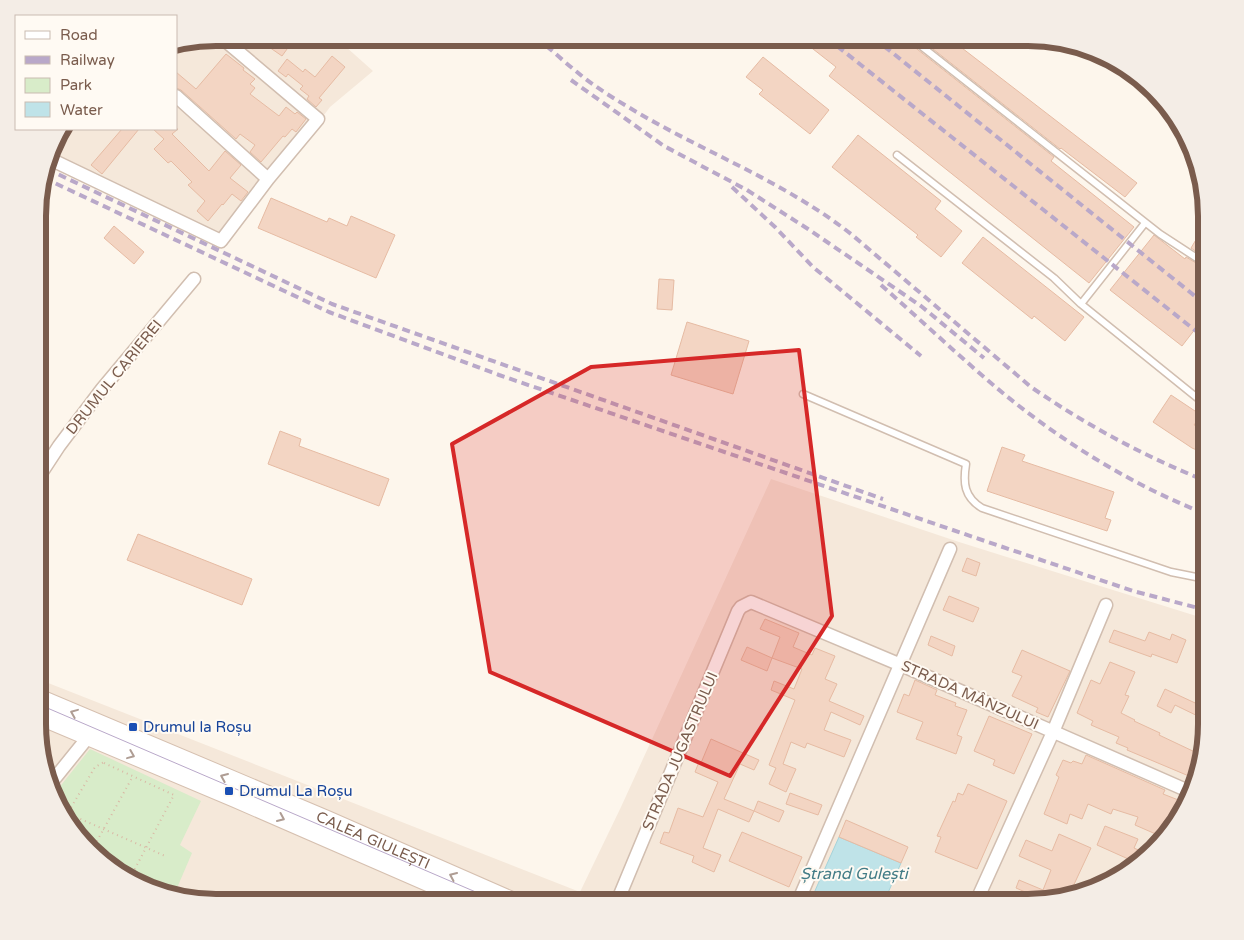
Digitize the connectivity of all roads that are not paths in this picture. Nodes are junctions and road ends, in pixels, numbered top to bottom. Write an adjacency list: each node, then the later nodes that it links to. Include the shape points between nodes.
1 (231, 46): 6 (street, via 318,120)
2 (922, 47): 7 (lane)
3 (178, 98): 6 (street)
4 (897, 155): 10 (lane, via 1054,278)
5 (55, 161): 6 (street, via 221,241)
6 (268, 179)
7 (1145, 223): 8 (lane); 10 (lane)
8 (1198, 259)
9 (194, 279): 13 (street, DRUMUL CARIEREI, via 102,389)
10 (1081, 304): 12 (lane)
11 (803, 394): 15 (lane, via 966,464 966,493 982,508 1164,570)
12 (1198, 398)
13 (46, 464)
14 (950, 549): 18 (street)
15 (1197, 577)
16 (746, 603): 18 (street, STRADA MÂNZULUI, via 757,604); 27 (street, STRADA JUGASTRULUI, via 738,611)
17 (1106, 605): 22 (street)
18 (900, 665): 22 (street, STRADA MÂNZULUI); 28 (street)
19 (47, 703): 21 (main road, CALEA GIULEȘTI, one-way to 19)
20 (47, 717): 21 (main road, CALEA GIULEȘTI)
21 (94, 730): 23 (street); 25 (main road, CALEA GIULEȘTI, one-way to 25, via 235,798); 26 (main road, CALEA GIULEȘTI, one-way to 21)
22 (1053, 732): 24 (street, STRADA MÂNZULUI); 29 (street)
23 (55, 778)
24 (1185, 789)
25 (454, 893)
26 (493, 893)
27 (621, 894)
28 (802, 894)
29 (980, 894)

